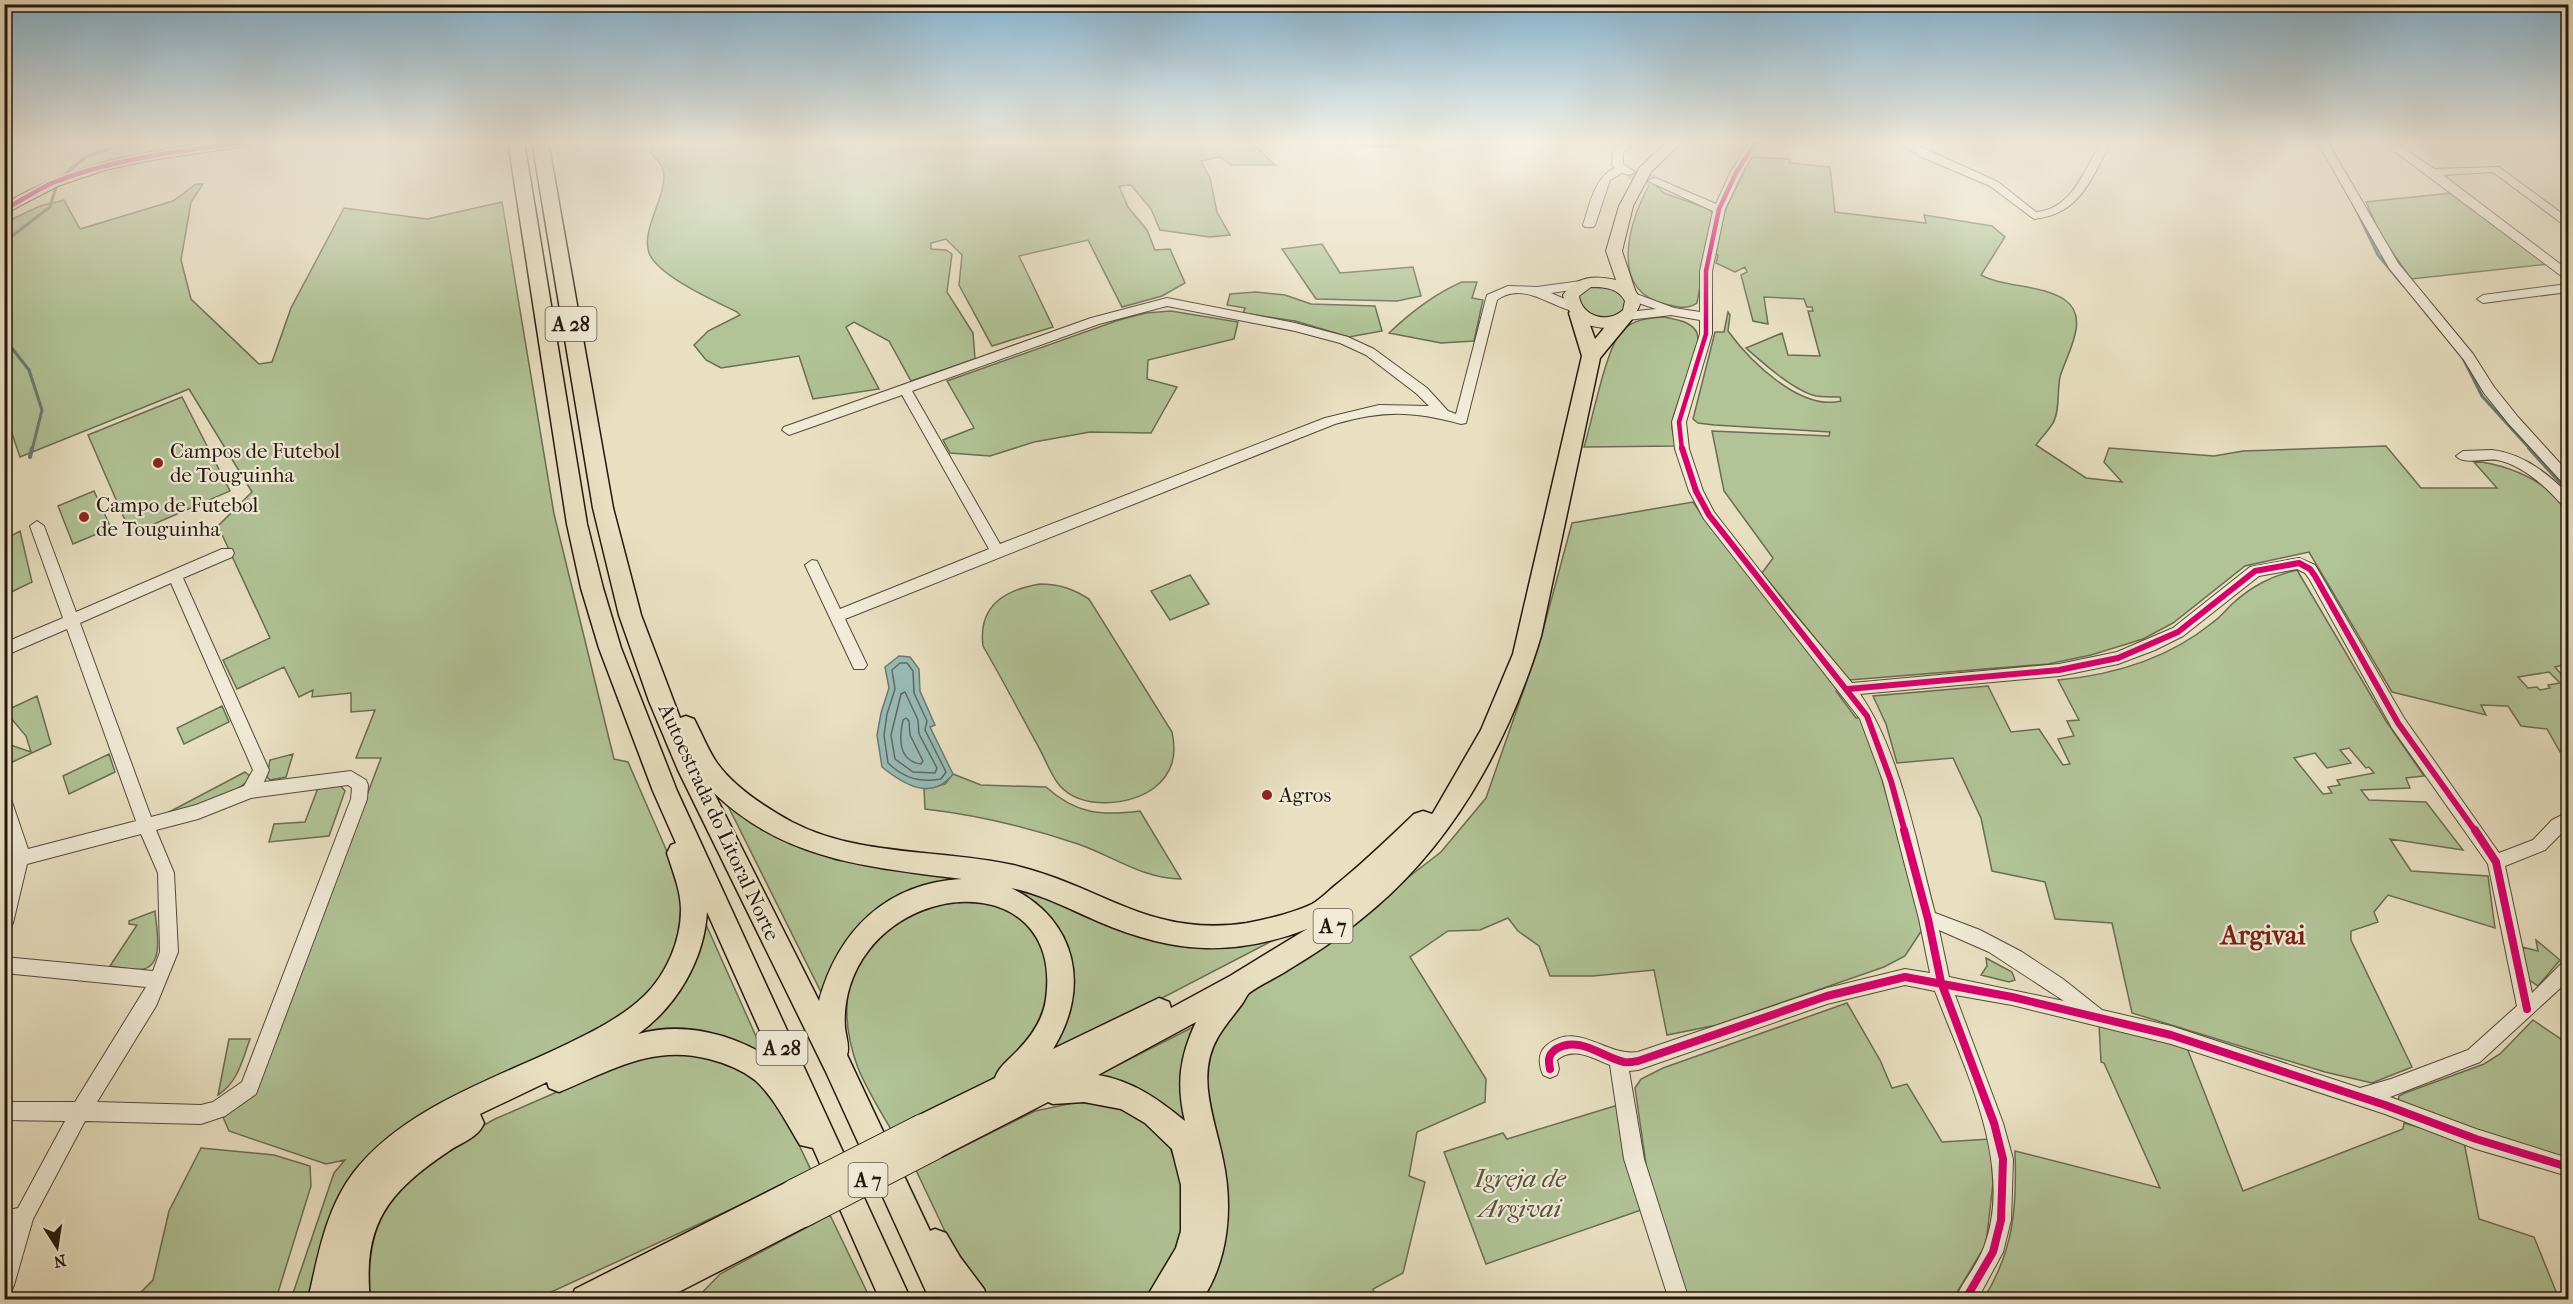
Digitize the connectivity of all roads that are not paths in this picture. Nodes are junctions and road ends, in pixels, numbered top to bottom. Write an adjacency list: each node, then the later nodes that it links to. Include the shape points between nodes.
1 (19, 202): 14 (main road)
2 (526, 202): 47 (highway, Autoestrada do Litoral Norte / A 28, via 565,451 592,588 610,648)
3 (550, 202): 45 (highway, Autoestrada do Litoral Norte / A 28, via 603,508 630,615)
4 (1597, 202): 16 (street)
5 (1628, 202): 17 (main road)
6 (1704, 202): 13 (street)
7 (1722, 202): 13 (street)
8 (2016, 202): 9 (street, via 2034,216 2042,217)
9 (2072, 202)
10 (2357, 202): 33 (street, via 2393,265 2469,357 2513,420)
11 (2471, 202): 18 (street)
12 (2539, 202): 15 (street)
13 (1719, 208): 27 (street, via 1707,272)
14 (4, 210)
15 (2568, 223)
16 (1589, 225)
17 (1614, 251): 19 (main road); 22 (main road)
18 (2568, 275)
19 (1585, 284): 21 (street); 22 (main road, via 1608,282); 24 (main road, via 1571,295)
20 (2568, 288): 23 (street)
21 (1535, 291): 24 (street); 30 (street, via 1512,288 1491,298 1461,420)
22 (1629, 293): 25 (street); 26 (main road, via 1633,308)
23 (2483, 299)
24 (1575, 310): 26 (main road, via 1595,320 1612,322); 28 (highway)
25 (1672, 311): 26 (street); 27 (street)
26 (1626, 317): 28 (highway)
27 (1706, 317): 44 (street, via 1706,334 1679,422 1682,449 1696,491 1709,515)
28 (1591, 356): 46 (highway, via 1527,647 1507,703)
29 (905, 389): 30 (street, via 1095,321 1167,302 1344,340 1379,359 1422,391); 31 (street); 36 (street)
30 (1442, 412): 36 (street, via 1383,407 1362,410)
31 (789, 429)
32 (2463, 456): 34 (street, via 2500,456 2514,461 2554,486)
33 (2568, 480)
34 (2568, 501)
35 (37, 526): 41 (street)
36 (997, 551): 40 (street)
37 (227, 553): 39 (street)
38 (813, 565): 40 (street)
39 (175, 576): 41 (street); 48 (street, via 261,770)
40 (837, 616): 43 (street)
41 (72, 620): 42 (street); 51 (street)
42 (4, 650)
43 (859, 665)
44 (1848, 689): 53 (street, via 2059,670 2118,658 2178,632 2255,571 2299,563 2315,576 2398,723); 55 (street, via 1867,716 1891,781)
45 (661, 701): 54 (highway, via 673,702 710,772 742,802 767,821 834,850 1038,883 1122,920 1192,938 1253,934); 65 (highway, Autoestrada do Litoral Norte / A 28, via 690,770)
46 (1473, 767): 54 (highway, A 7, via 1413,833); 59 (highway, A 7, via 1442,819 1385,882 1315,939)
47 (665, 790): 75 (highway, Autoestrada do Litoral Norte / A 28); 82 (highway, via 694,910 692,934 683,961 655,1003 615,1033 442,1120 385,1160 364,1182 348,1209)
48 (250, 791): 51 (street, via 198,812); 71 (street, via 351,778 360,785 359,799 249,1088 210,1114)
49 (4, 802): 52 (street, via 20,843)
50 (2568, 819): 53 (street, via 2539,844)
51 (146, 825): 52 (street); 60 (street, via 166,873 169,952)
52 (20, 858): 56 (street)
53 (2496, 862): 62 (street)
54 (1323, 911): 67 (highway, A 7, via 1270,950 1216,981)
55 (1928, 919): 61 (street); 63 (street, via 1958,927 1996,946 2054,981)
56 (4, 924)
57 (4, 965): 60 (street)
58 (2568, 969): 62 (street)
59 (1251, 978): 68 (highway, A 7); 92 (highway, via 1213,1018 1194,1069 1194,1099 1212,1180 1213,1216 1203,1269)
60 (159, 980): 71 (street)
61 (1941, 982): 63 (street); 64 (street, via 1905,976 1827,996 1652,1058); 94 (street, via 1994,1123 2003,1159 2001,1220 1993,1252)
62 (2527, 1009): 69 (street, via 2474,1056)
63 (2097, 1016): 69 (street, via 2171,1035)
64 (1618, 1060): 66 (street, via 1591,1047 1570,1045 1550,1054); 93 (street, via 1634,1159)
65 (836, 1063): 67 (highway, via 831,1022 836,990 843,968 865,934 916,898 963,889 983,891 1021,905 1038,918 1054,942 1062,973 1060,999 1044,1037 1021,1068); 73 (highway, Autoestrada do Litoral Norte / A 28)
66 (1551, 1069)
67 (988, 1095): 72 (highway, A 7)
68 (1029, 1097): 72 (highway, A 7); 91 (highway, via 1067,1088 1108,1090 1154,1111 1182,1139 1196,1187 1196,1232 1180,1272)
69 (2360, 1097): 74 (street)
70 (4, 1111): 71 (street)
71 (80, 1112): 77 (street)
72 (928, 1137): 76 (highway, A 7, bridge)
73 (881, 1160): 89 (highway, Autoestrada do Litoral Norte / A 28); 90 (highway)
74 (2568, 1167)
75 (843, 1183): 79 (highway, Autoestrada do Litoral Norte / A 28); 83 (highway, via 767,1072 738,1055 703,1044 663,1041 612,1055 555,1080 454,1131 406,1164 372,1201 364,1218 352,1256 351,1280)
76 (799, 1203): 80 (highway, A 7); 84 (highway, A 7)
77 (24, 1216): 78 (street); 81 (street)
78 (4, 1221)
79 (871, 1245): 87 (highway); 88 (highway, Autoestrada do Litoral Norte / A 28)
80 (712, 1258): 85 (highway, A 7); 86 (highway)
81 (4, 1285)
82 (323, 1299)
83 (356, 1299)
84 (586, 1299)
85 (630, 1299)
86 (669, 1299)
87 (883, 1299)
88 (896, 1299)
89 (946, 1299)
90 (973, 1299)
91 (1160, 1299)
92 (1184, 1299)
93 (1679, 1299)
94 (1965, 1299)

